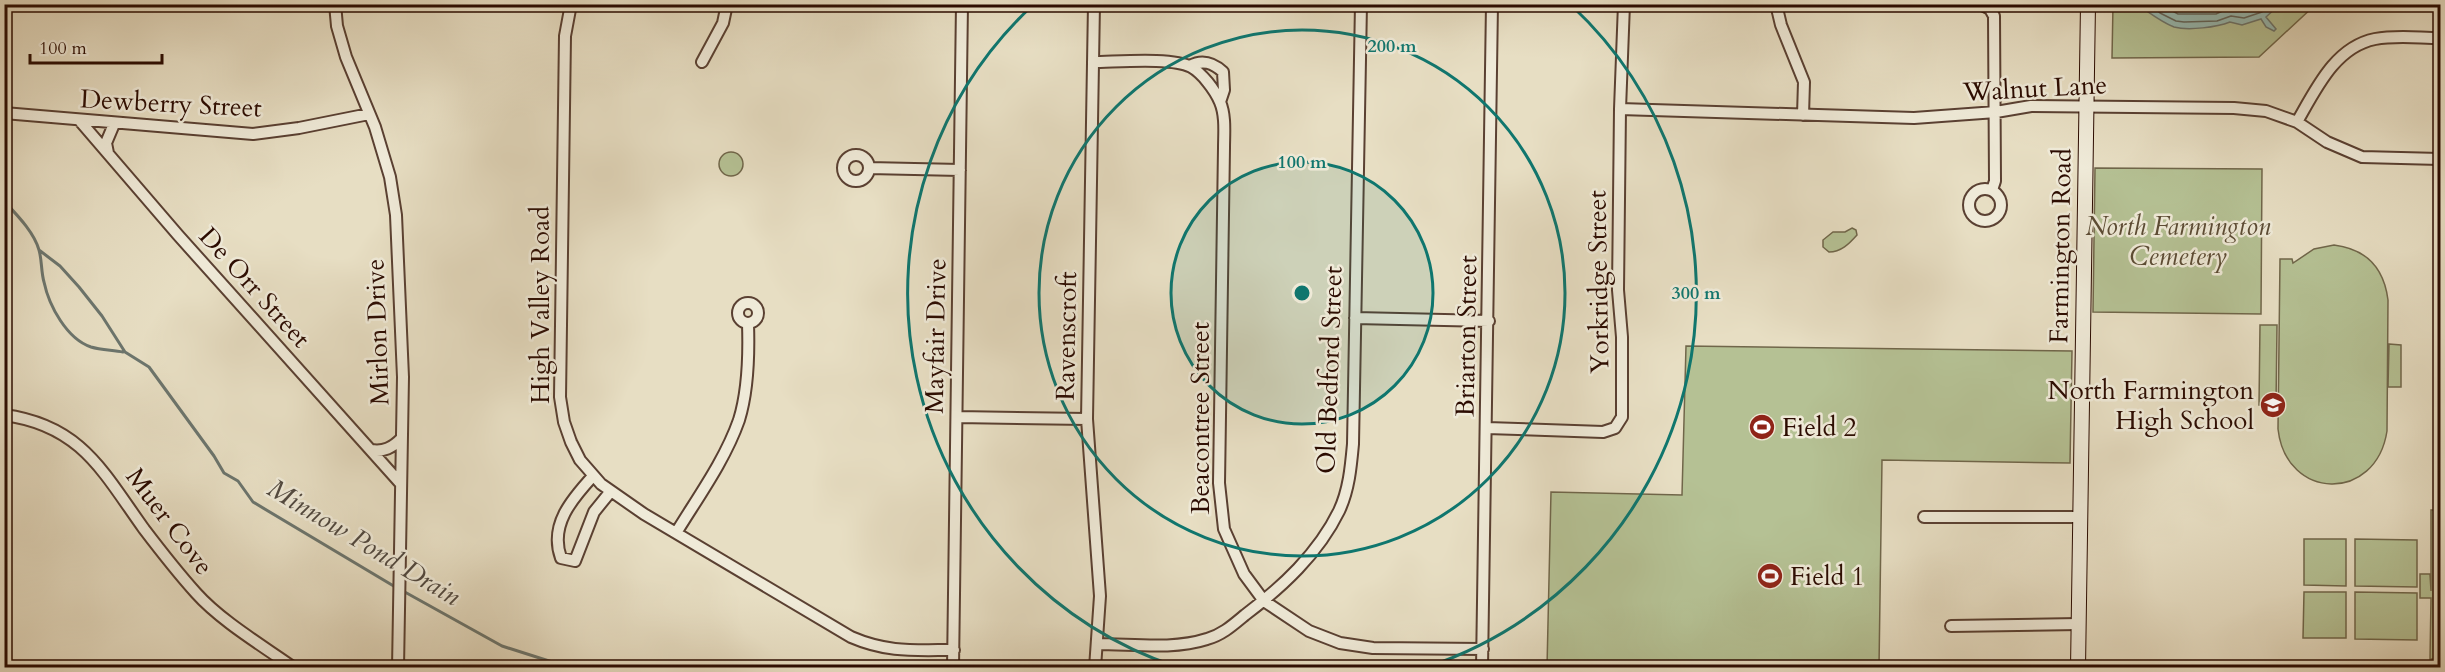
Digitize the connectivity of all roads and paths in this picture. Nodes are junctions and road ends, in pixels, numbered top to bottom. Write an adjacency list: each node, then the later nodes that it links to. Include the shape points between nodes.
1 (335, 4): 21 (street, Mirlon Drive, via 346,57)
2 (571, 4): 40 (street, High Valley Road, via 564,36 560,397 571,442)
3 (727, 4): 13 (street, via 723,23)
4 (962, 4): 29 (street, Mayfair Drive)
5 (1094, 4): 14 (street, Ravenscroft)
6 (1361, 4): 31 (street, Old Bedford Street)
7 (1492, 4): 32 (street, Briarton Street)
8 (1624, 4): 18 (street, Yorkridge Street)
9 (1776, 4): 22 (street, via 1804,82)
10 (1980, 4): 19 (street, via 1994,16)
11 (2088, 4): 17 (street, Farmington Road)
12 (2440, 38): 24 (street, via 2384,38 2353,47 2337,59)
13 (702, 62)
14 (1094, 62): 15 (street, Beacontree Street, via 1170,62); 36 (street, Ravenscroft)
15 (1190, 66): 16 (street, Beacontree Street); 16 (street, Beacontree Street, via 1203,62 1214,64 1223,72)
16 (1220, 102): 46 (street, Beacontree Street, via 1224,148 1219,483 1224,529 1244,574)
17 (2086, 106): 19 (street, Walnut Lane, via 2031,106); 24 (street, Walnut Lane, via 2234,108 2266,111); 44 (street, Farmington Road)
18 (1620, 109): 22 (street, Walnut Lane); 37 (street, Yorkridge Street, via 1618,290 1622,417 1615,428 1603,432)
19 (1995, 112): 22 (street, Walnut Lane, via 1914,117); 30 (street)
20 (4, 113): 23 (street, Dewberry Street)
21 (369, 114): 25 (street, Dewberry Street, via 253,134); 38 (street, Mirlon Drive, via 390,177 396,215)
22 (1803, 115)
23 (80, 121): 25 (street, Dewberry Street); 26 (street, De Orr Street)
24 (2298, 122): 27 (street, Walnut Lane, via 2327,142 2362,156)
25 (114, 124): 26 (street, via 106,143)
26 (108, 153): 39 (street, De Orr Street)
27 (2440, 159)
28 (869, 168): 29 (street)
29 (960, 170): 35 (street, Mayfair Drive)
30 (1992, 190)
31 (1355, 318): 32 (street); 46 (street, Old Bedford Street, via 1353,444 1349,481 1340,510 1301,567)
32 (1489, 321): 37 (street, Briarton Street)
33 (748, 324): 45 (street, via 746,383 739,419)
34 (4, 415): 52 (street, Muer Cove, via 50,427 78,445 106,473 197,594 247,636)
35 (957, 417): 36 (street); 51 (street, Mayfair Drive)
36 (1087, 420): 49 (street, Ravenscroft, via 1099,576)
37 (1487, 428): 50 (street, Briarton Street)
38 (402, 438): 39 (street, via 392,447); 41 (street, Mirlon Drive)
39 (371, 450): 41 (street, De Orr Street)
40 (594, 476): 42 (street, High Valley Road); 42 (street, via 570,501 562,519 557,546 561,558 575,561 594,512)
41 (401, 484): 53 (street, Mirlon Drive)
42 (610, 491): 45 (street, High Valley Road)
43 (1924, 517): 44 (street)
44 (2081, 517): 47 (street, Farmington Road)
45 (676, 533): 51 (street, High Valley Road, via 851,638 893,650)
46 (1264, 601): 49 (street, Old Bedford Street, via 1221,634 1195,643); 50 (street, Beacontree Street, via 1309,631 1340,643 1372,648)
47 (2079, 624): 48 (street); 57 (street, Farmington Road)
48 (1951, 626)
49 (1097, 644): 55 (street, Ravenscroft)
50 (1483, 649): 56 (street, Briarton Street)
51 (954, 650): 54 (street, Mayfair Drive)
52 (294, 668)
53 (398, 668)
54 (954, 668)
55 (1095, 668)
56 (1482, 668)
57 (2078, 668)

